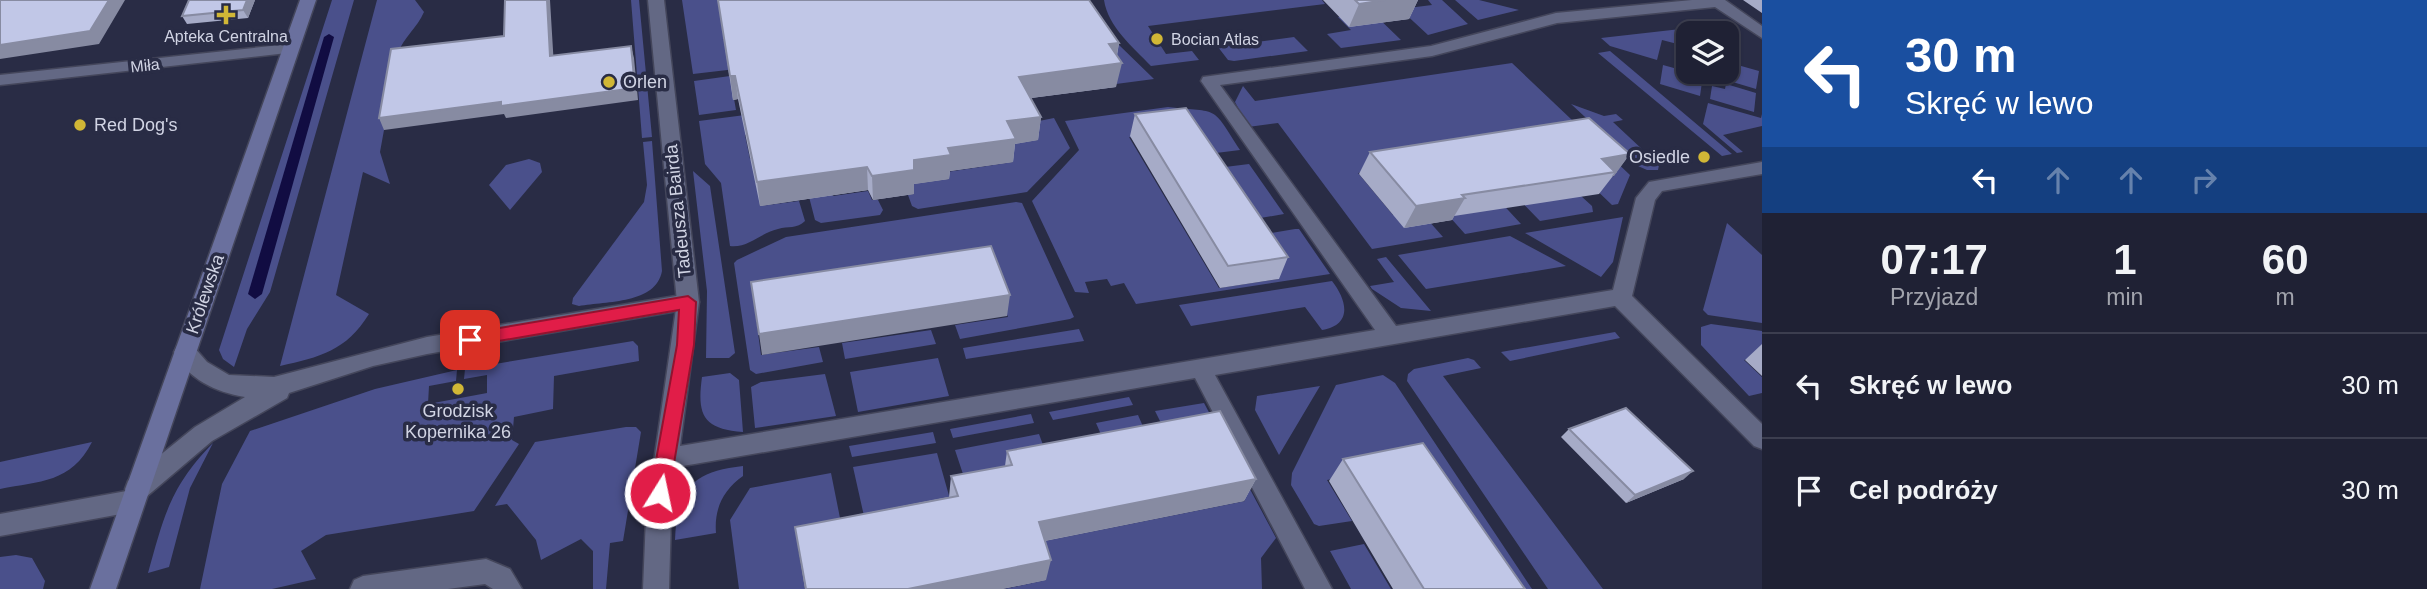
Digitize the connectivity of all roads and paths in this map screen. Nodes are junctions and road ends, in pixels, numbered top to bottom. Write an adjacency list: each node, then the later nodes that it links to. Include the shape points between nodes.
1 (309, 0): 4 (main road, Królewska)
2 (656, 0): 8 (street, Tadeusza Bairda)
3 (1762, 33): 9 (street, via 1718,2 1556,18 1432,51 1209,81)
4 (290, 49): 5 (street, Miła); 10 (main road, Królewska)
5 (0, 80)
6 (1762, 168): 7 (street, via 1656,186 1646,198)
7 (1619, 297): 9 (street); 13 (street)
8 (688, 302): 12 (street, via 388,353); 14 (street, Tadeusza Bairda)
9 (1392, 337): 11 (street)
10 (185, 352): 12 (street, via 211,379 236,386 257,388); 15 (main road, Królewska)
11 (1201, 369): 14 (street); 21 (street)
12 (308, 379): 15 (street, via 217,423 168,460)
13 (1762, 439)
14 (666, 459): 20 (street, Tadeusza Bairda, via 657,520)
15 (134, 496): 16 (street); 17 (main road, Królewska)
16 (0, 525)
17 (103, 589)
18 (363, 589): 19 (street, via 486,571 501,578)
19 (509, 589)
20 (656, 589)
21 (1319, 589)

